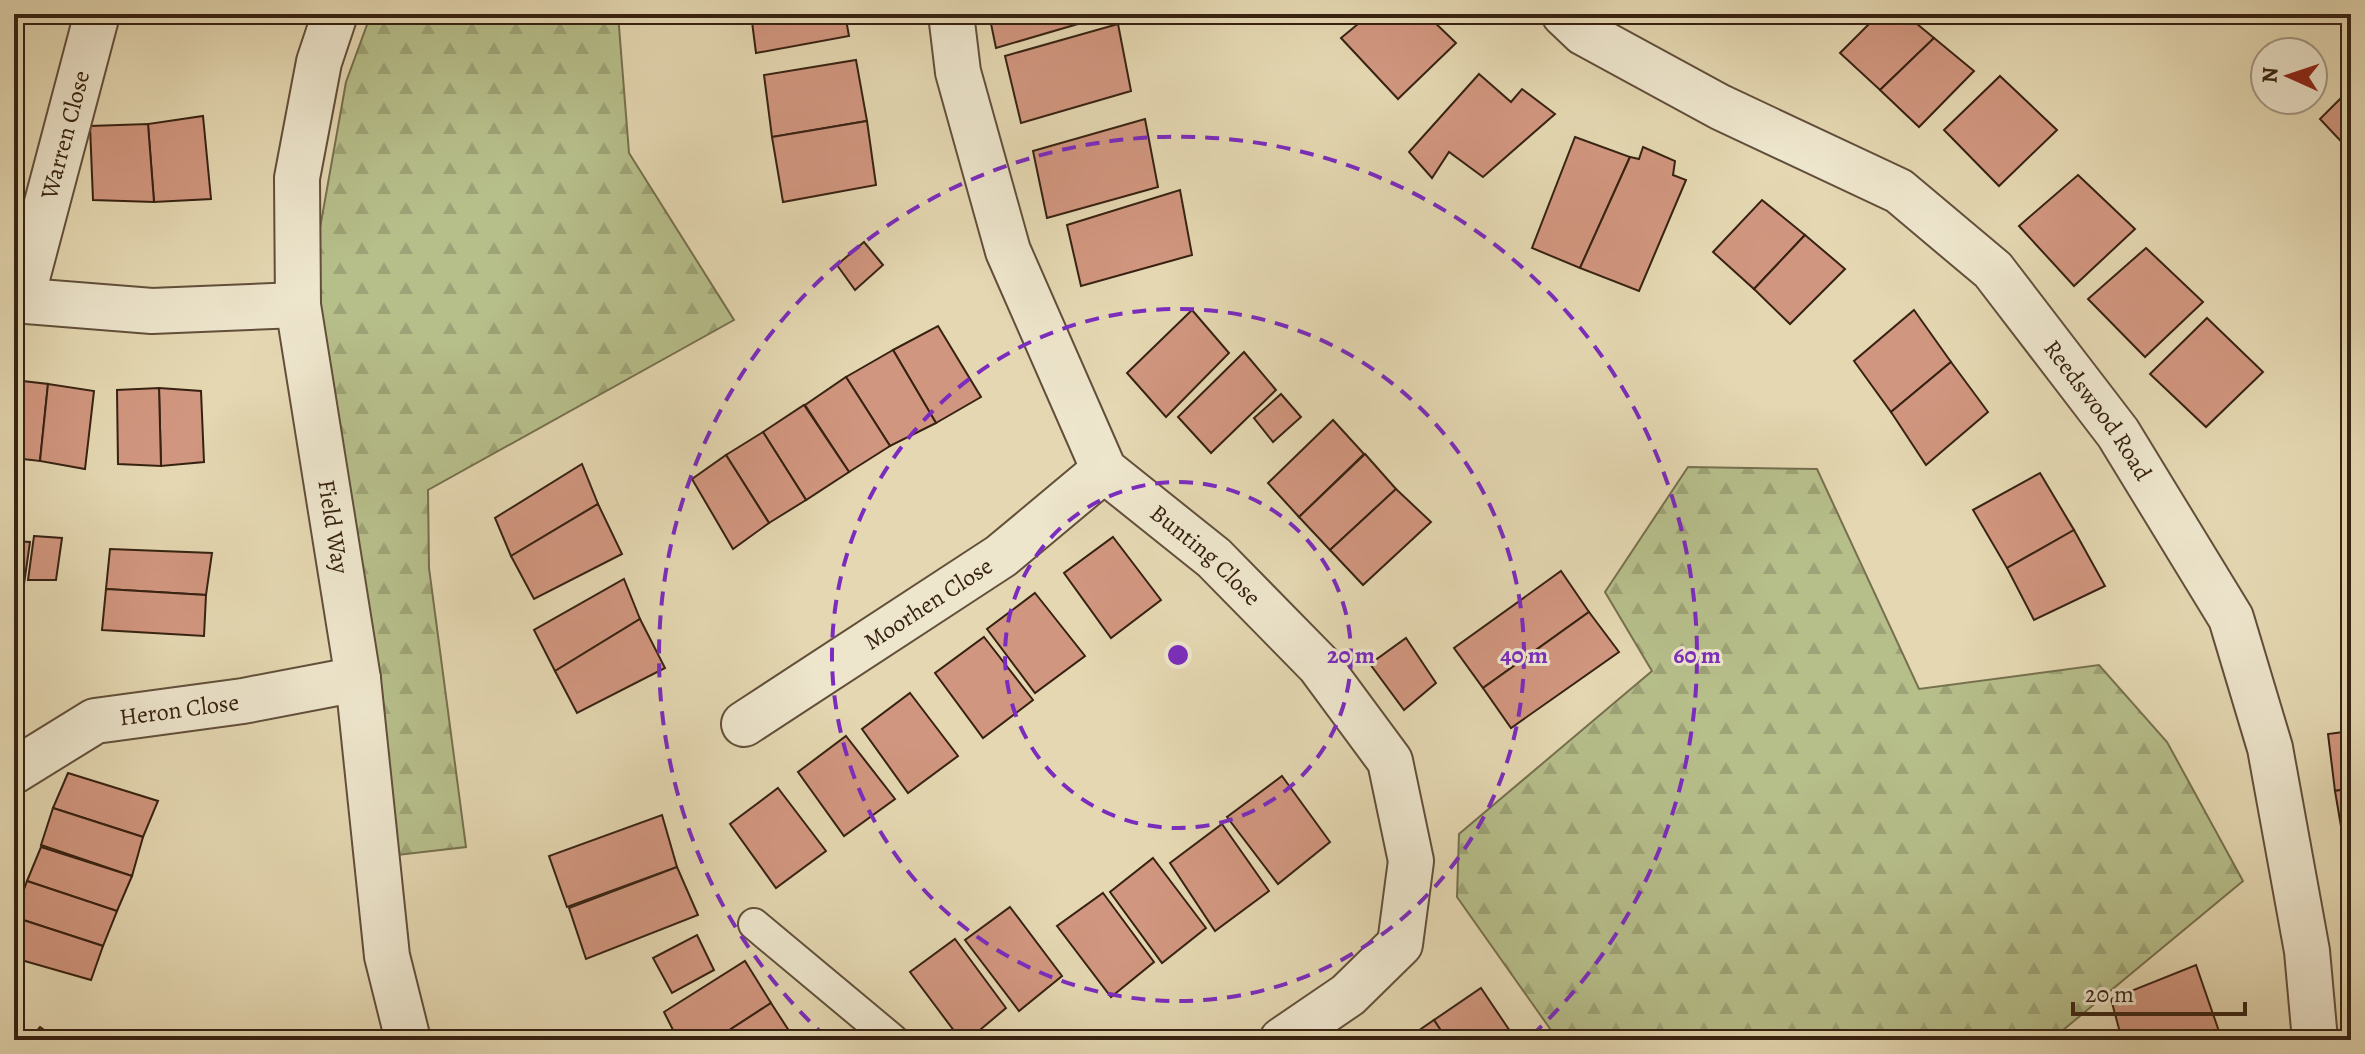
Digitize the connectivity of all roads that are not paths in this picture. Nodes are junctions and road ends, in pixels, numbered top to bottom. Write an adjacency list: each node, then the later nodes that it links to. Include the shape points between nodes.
1 (97, 14): 5 (street, Warren Close)
2 (335, 14): 6 (street, Field Way, via 319,62 297,178)
3 (951, 14): 7 (street, Bunting Close, via 958,72 1008,251)
4 (1564, 14): 15 (street, Reedswood Road, via 1584,33 1720,107 1899,191 1993,270 2118,433 2231,618 2270,748 2307,951)
5 (18, 300): 6 (street, Warren Close, via 152,311)
6 (298, 305): 8 (street, Field Way)
7 (1104, 470): 9 (street, Moorhen Close, via 1001,556); 14 (street, Bunting Close, via 1214,558 1319,665 1390,761 1411,861 1400,944 1348,995)
8 (358, 679): 10 (street, Heron Close, via 95,721); 12 (street, Field Way, via 387,956)
9 (744, 724)
10 (14, 771)
11 (754, 924): 13 (lane)
12 (408, 1040)
13 (893, 1040)
14 (1282, 1040)
15 (2315, 1040)

